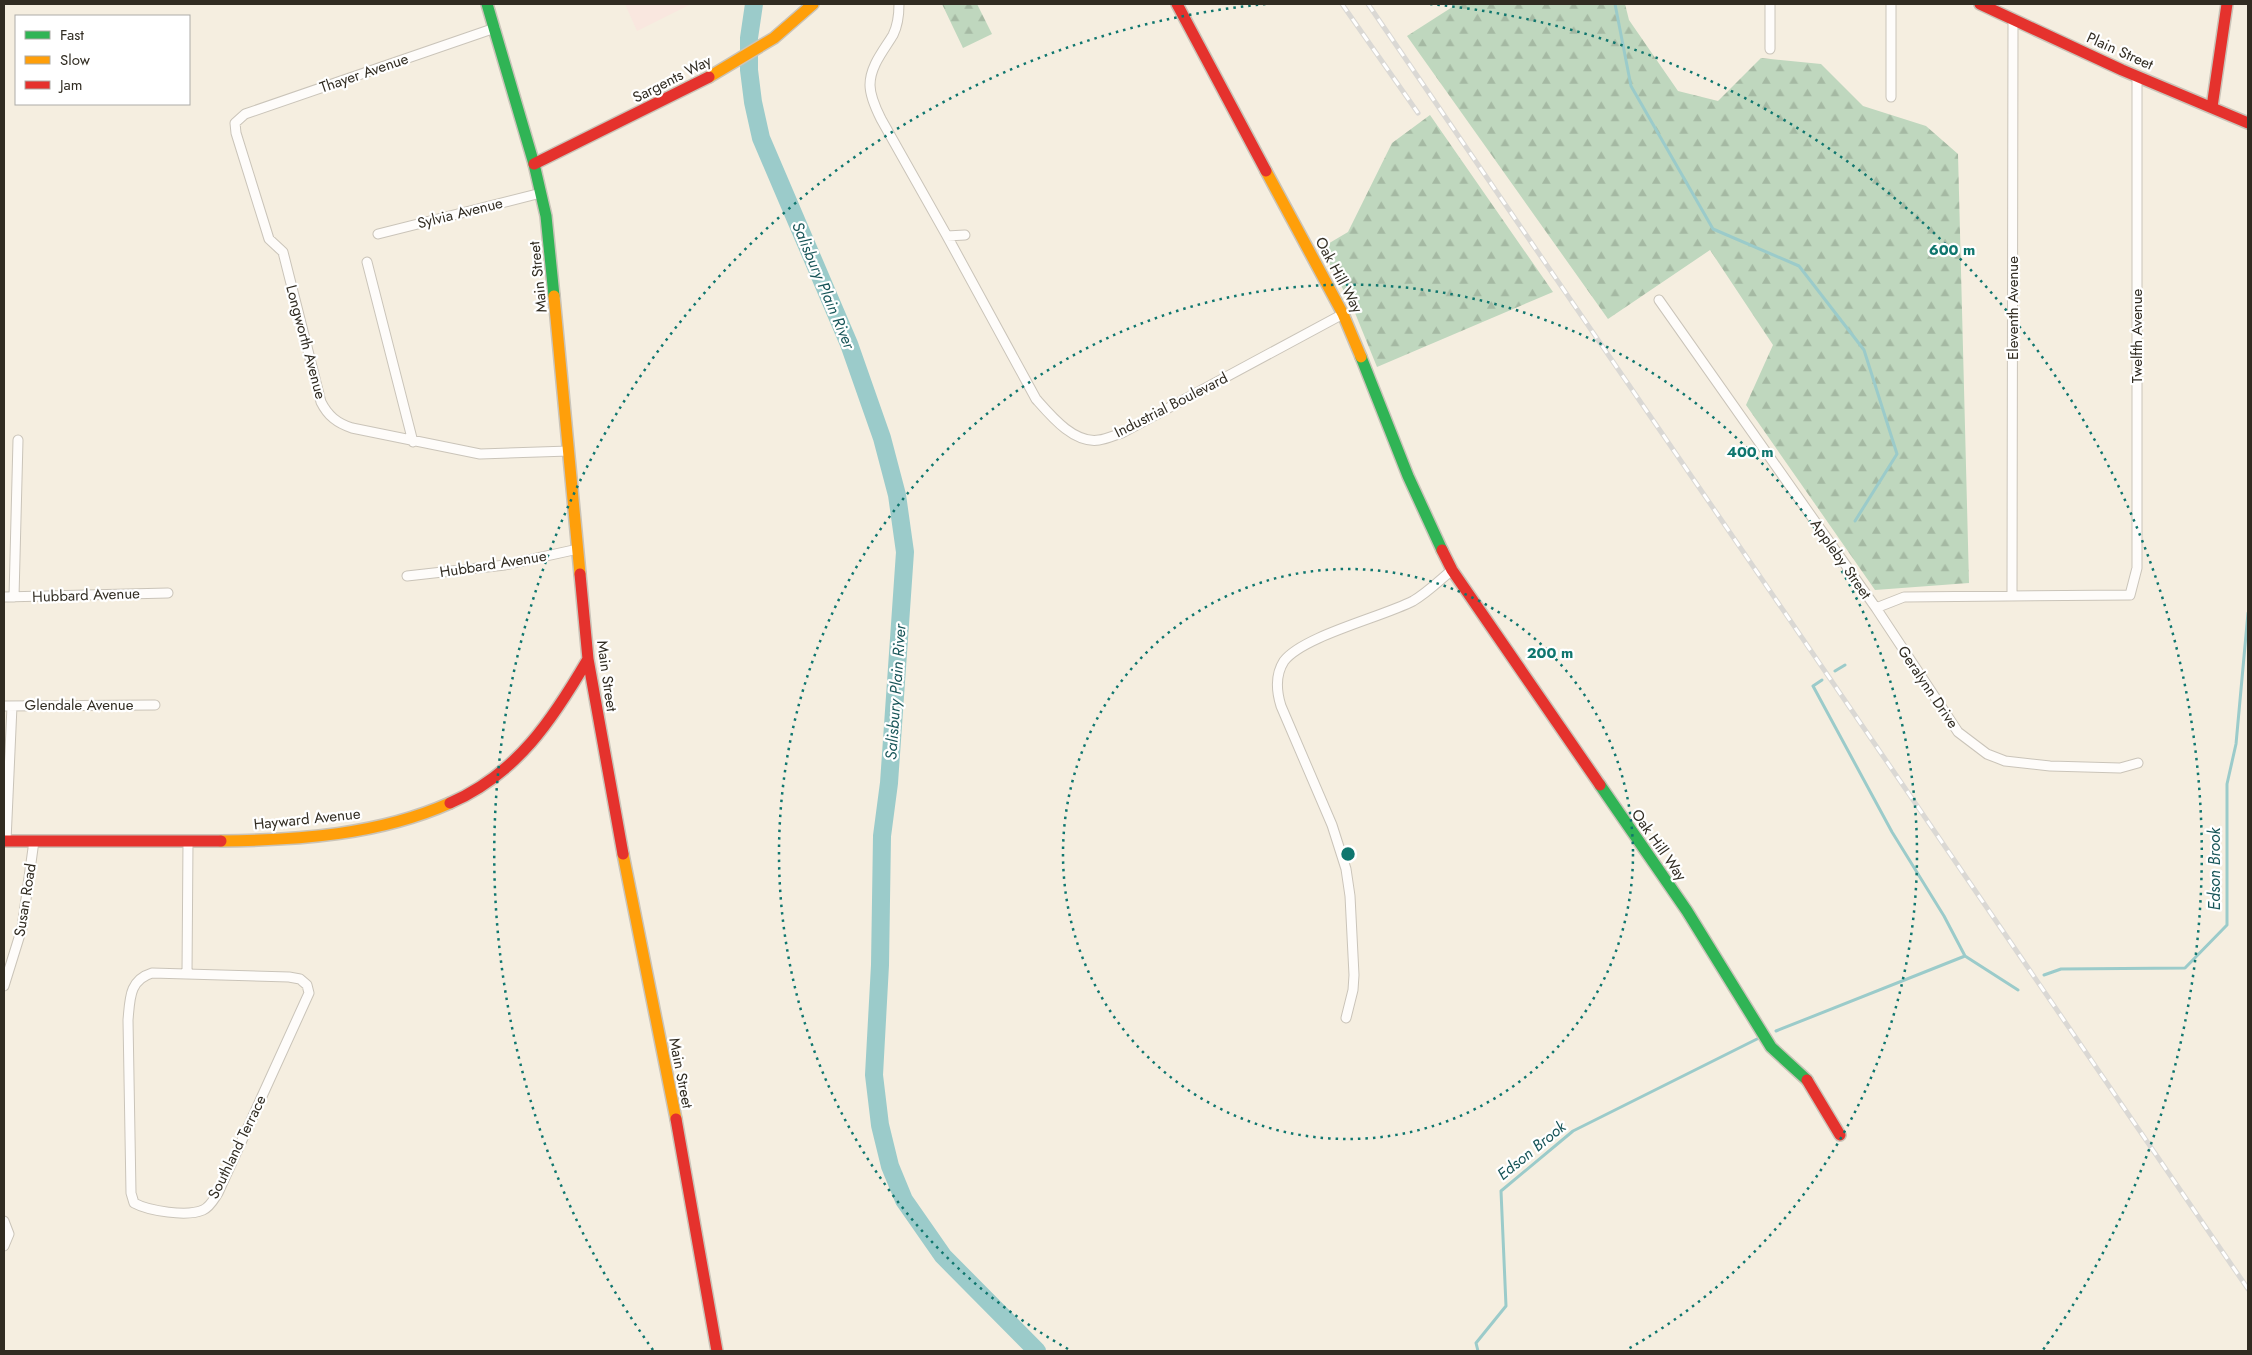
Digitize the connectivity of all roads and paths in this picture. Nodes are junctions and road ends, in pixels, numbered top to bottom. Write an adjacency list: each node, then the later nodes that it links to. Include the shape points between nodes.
1 (487, 4): 10 (main road, Main Street)
2 (813, 4): 17 (main road, Sargents Way, via 774,38 727,68)
3 (900, 4): 21 (street, Industrial Boulevard, via 894,33 874,66 870,85 873,100)
4 (1177, 4): 24 (main road, Oak Hill Way)
5 (1770, 4): 11 (street)
6 (1891, 4): 13 (street)
7 (1980, 4): 9 (main road, Plain Street)
8 (2226, 4): 14 (main road)
9 (2013, 19): 12 (main road, Plain Street); 33 (street, Eleventh Avenue)
10 (495, 28): 15 (street, Thayer Avenue, via 253,111); 17 (main road, Main Street)
11 (1770, 49)
12 (2137, 76): 14 (main road, Plain Street); 32 (street, Twelfth Avenue, via 2137,568)
13 (1891, 97)
14 (2212, 106): 16 (main road, Plain Street)
15 (235, 123): 26 (street, Longworth Avenue, via 269,239 282,252 325,412 341,424)
16 (2248, 123)
17 (534, 164): 18 (main road, Main Street)
18 (541, 193): 19 (street, Sylvia Avenue); 27 (main road, Main Street, via 552,264)
19 (378, 234)
20 (965, 235): 21 (street)
21 (947, 236): 24 (street, Industrial Boulevard, via 1036,399 1054,420 1078,436 1098,440 1122,432)
22 (367, 262): 26 (street)
23 (1659, 300): 36 (street, Appleby Street)
24 (1343, 314): 29 (main road, Oak Hill Way, via 1366,364 1433,536)
25 (18, 440): 35 (street)
26 (414, 442): 27 (street, Longworth Avenue, via 480,454)
27 (569, 451): 28 (main road, Main Street)
28 (578, 549): 30 (street, Hubbard Avenue, via 504,565); 37 (main road, Main Street)
29 (1452, 570): 48 (street, via 1412,601 1302,646 1284,662 1278,678 1281,706 1332,825 1346,869 1354,975); 49 (main road, Oak Hill Way, via 1687,911 1771,1047 1811,1084)
30 (407, 576)
31 (168, 593): 35 (street, Hubbard Avenue)
32 (2130, 595): 33 (street, Appleby Street)
33 (2012, 596): 36 (street, Appleby Street, via 1904,597)
34 (4, 597): 35 (street, Hubbard Avenue)
35 (14, 597)
36 (1876, 608): 42 (street, Geralynn Drive, via 1958,732 1987,754 2004,761 2050,766 2120,768)
37 (588, 659): 38 (main road, Main Street); 39 (main road, Hayward Avenue)
38 (593, 688): 39 (main road, via 576,690); 52 (main road, Main Street, via 688,1181)
39 (565, 698): 45 (main road, Hayward Avenue, via 532,744 502,773 453,804 423,816 341,832)
40 (155, 705): 41 (street, Glendale Avenue)
41 (8, 706): 43 (street)
42 (2138, 763)
43 (5, 841): 44 (main road, Hayward Avenue)
44 (34, 841): 45 (main road, Hayward Avenue); 47 (street, Susan Road, via 22,928)
45 (188, 842): 46 (street)
46 (187, 973): 46 (street, Southland Terrace, via 300,979 307,985 309,994 212,1203 204,1210 193,1212 153,1211 134,1203 131,1194 130,995 135,982 144,976)
47 (4, 986)
48 (1346, 1018)
49 (1840, 1135)
50 (4, 1221): 51 (street, via 9,1234)
51 (4, 1246)
52 (717, 1351)

